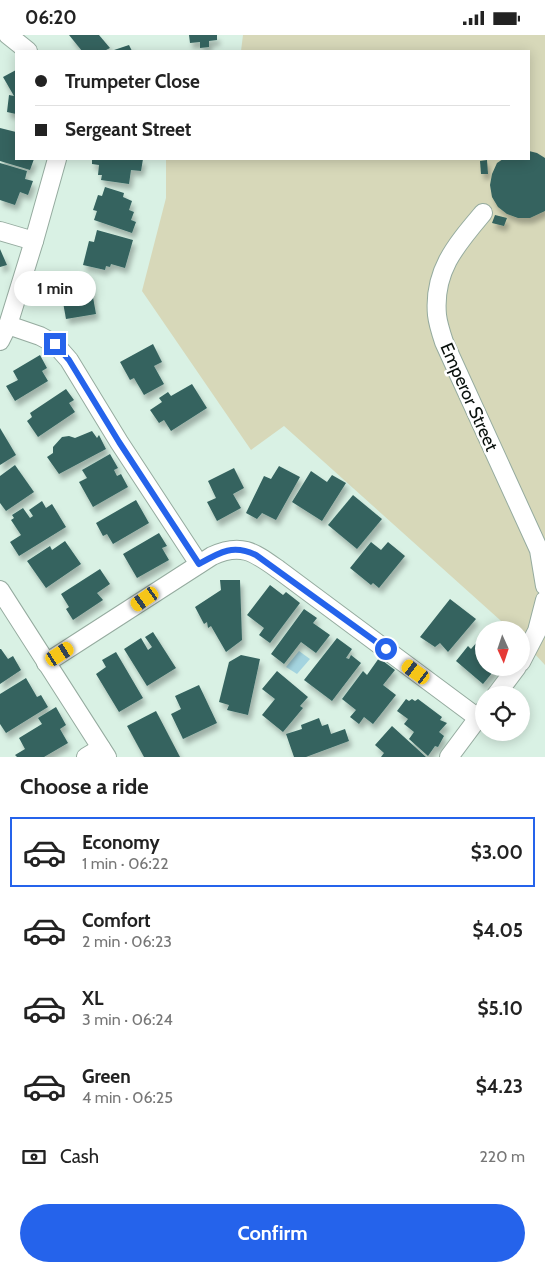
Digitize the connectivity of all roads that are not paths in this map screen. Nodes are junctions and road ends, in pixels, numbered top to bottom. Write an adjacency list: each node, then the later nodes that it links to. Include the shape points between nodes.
1 (8, 35): 2 (street)
2 (27, 50)
3 (57, 160): 6 (street)
4 (483, 213): 10 (street, Emperor Street, via 451,253 442,271 436,292 437,317 444,342 538,550)
5 (0, 231): 6 (street)
6 (34, 241): 7 (street)
7 (8, 325): 8 (street); 9 (street, via 55,344 69,360)
8 (0, 341)
9 (199, 564): 14 (street); 15 (street, via 222,552 245,549)
10 (545, 587)
11 (0, 590): 14 (street)
12 (545, 600): 13 (street)
13 (530, 645)
14 (46, 663): 17 (street)
15 (475, 710)
16 (475, 722): 18 (street)
17 (98, 754)
18 (449, 757)

